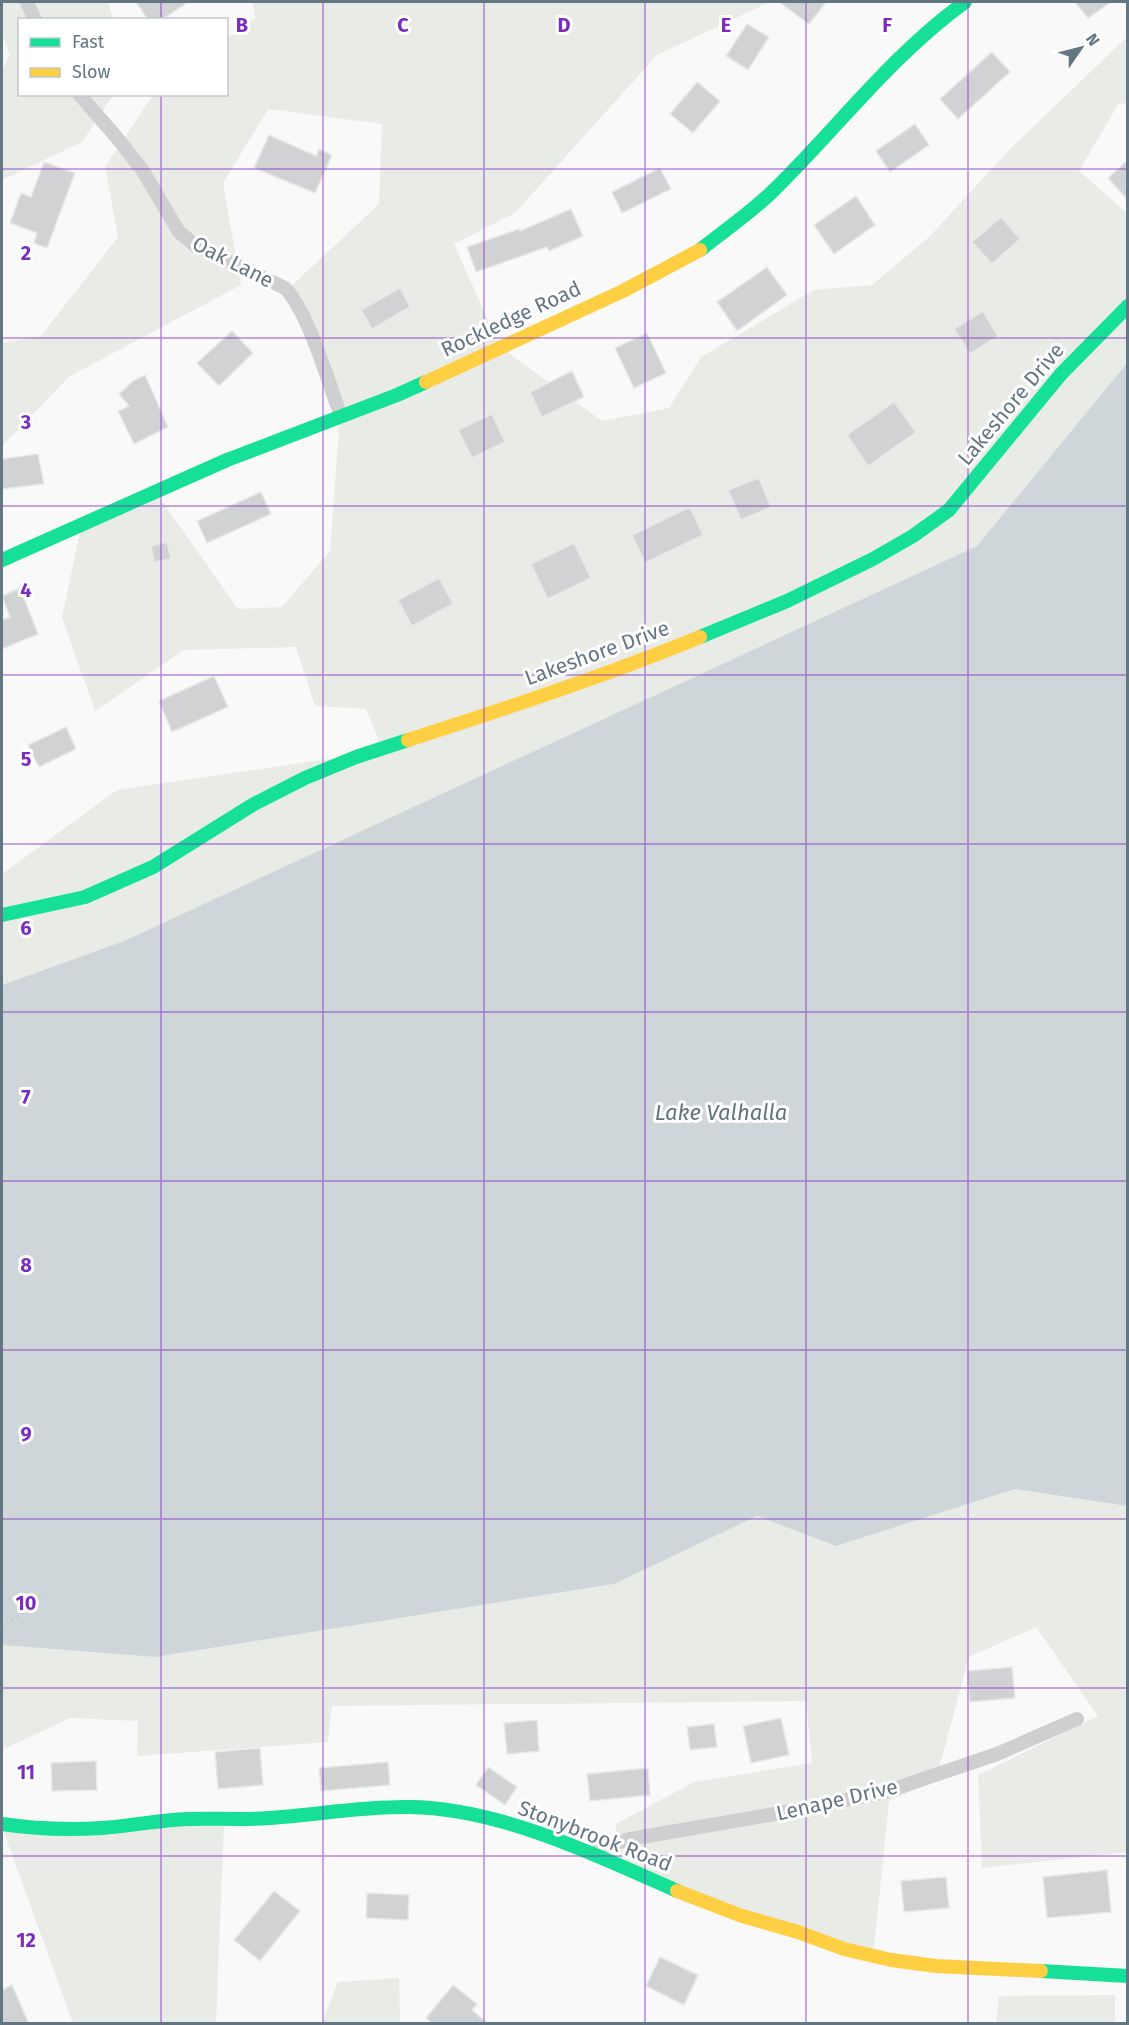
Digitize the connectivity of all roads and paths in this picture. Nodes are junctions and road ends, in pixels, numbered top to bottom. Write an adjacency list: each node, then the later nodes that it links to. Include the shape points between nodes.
1 (27, 2): 3 (street)
2 (965, 2): 6 (street, Rockledge Road, via 888,70 774,190 694,254 397,395)
3 (34, 18)
4 (81, 96): 6 (street, Oak Lane, via 143,171 179,232 196,246 285,288 308,329)
5 (1128, 306): 8 (street, Lakeshore Drive, via 1061,374 949,510 873,559 787,601 659,654 305,777 153,867 85,897)
6 (341, 416): 7 (street, Rockledge Road, via 227,460)
7 (2, 561)
8 (2, 915)
9 (42, 1596): 10 (path)
10 (2, 1629)
11 (1077, 1719): 13 (street, Lenape Drive, via 997,1754 882,1793 630,1839)
12 (2, 1824): 13 (street, Stonybrook Road, via 35,1829 102,1828 188,1819 230,1820 411,1808 488,1819)
13 (588, 1851): 14 (street, Stonybrook Road, via 742,1916 891,1960)
14 (1128, 1976)

